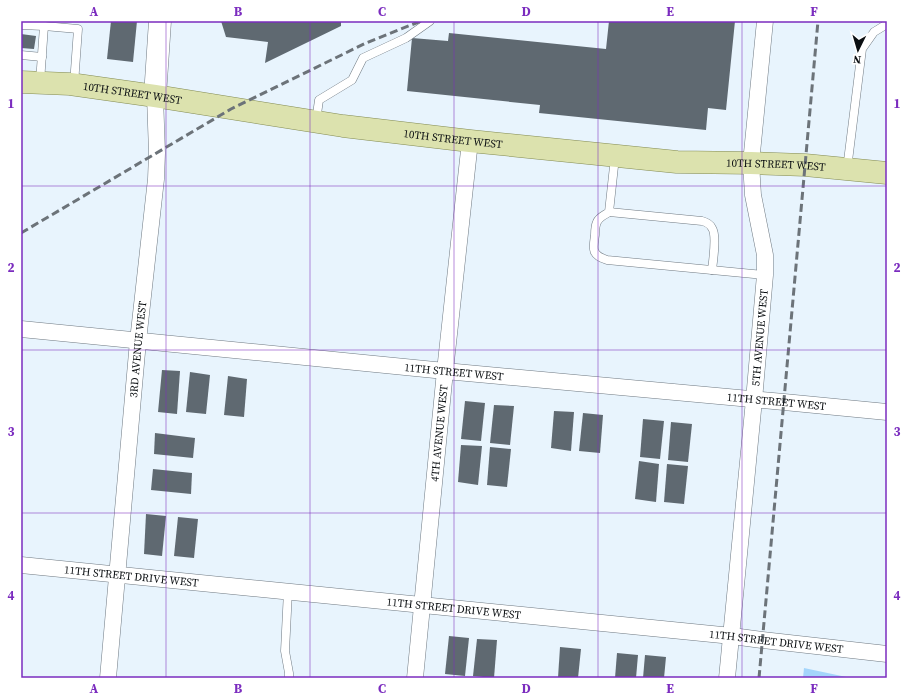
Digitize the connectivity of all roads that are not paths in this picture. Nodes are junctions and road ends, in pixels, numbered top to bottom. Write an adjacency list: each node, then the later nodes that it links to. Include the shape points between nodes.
1 (160, 21): 11 (street, 3RD AVENUE WEST)
2 (430, 21): 12 (lane, via 406,38 363,58 352,80 319,100)
3 (764, 21): 15 (street, 5TH AVENUE WEST)
4 (887, 24): 16 (lane, via 874,32 862,49)
5 (21, 26): 6 (lane)
6 (44, 26): 8 (lane); 10 (lane, via 78,29)
7 (21, 55): 8 (lane)
8 (42, 57): 9 (lane)
9 (31, 82): 10 (main road, 10TH STREET WEST)
10 (74, 85): 11 (main road, 10TH STREET WEST)
11 (155, 96): 12 (main road, 10TH STREET WEST); 22 (street, 3RD AVENUE WEST, via 158,153)
12 (316, 122): 13 (main road, 10TH STREET WEST)
13 (470, 140): 14 (main road, 10TH STREET WEST); 23 (street, 4TH AVENUE WEST)
14 (616, 156): 15 (main road, 10TH STREET WEST, via 677,162); 18 (lane)
15 (751, 162): 16 (main road, 10TH STREET WEST); 20 (street, 5TH AVENUE WEST, via 753,196 765,255)
16 (846, 169): 17 (main road, 10TH STREET WEST)
17 (887, 173)
18 (609, 212): 19 (lane, via 708,223 714,234); 19 (lane, via 597,221 593,246 598,258)
19 (712, 270): 20 (lane)
20 (765, 275): 24 (street, 5TH AVENUE WEST)
21 (21, 329): 22 (street, 11TH STREET WEST)
22 (138, 341): 23 (street, 11TH STREET WEST); 27 (street, 3RD AVENUE WEST)
23 (445, 371): 24 (street, 11TH STREET WEST); 29 (street, 4TH AVENUE WEST)
24 (754, 400): 25 (street, 11TH STREET WEST); 30 (street, 5TH AVENUE WEST)
25 (887, 412)
26 (21, 565): 27 (street, 11TH STREET DRIVE WEST)
27 (118, 575): 28 (street, 11TH STREET DRIVE WEST); 32 (street, 3RD AVENUE WEST)
28 (288, 591): 29 (street, 11TH STREET DRIVE WEST); 33 (lane, via 285,651)
29 (422, 605): 30 (street, 11TH STREET DRIVE WEST); 34 (street, 4TH AVENUE WEST)
30 (732, 636): 31 (street, 11TH STREET DRIVE WEST); 35 (street, 5TH AVENUE WEST)
31 (887, 654)
32 (108, 678)
33 (289, 678)
34 (415, 678)
35 (727, 678)

